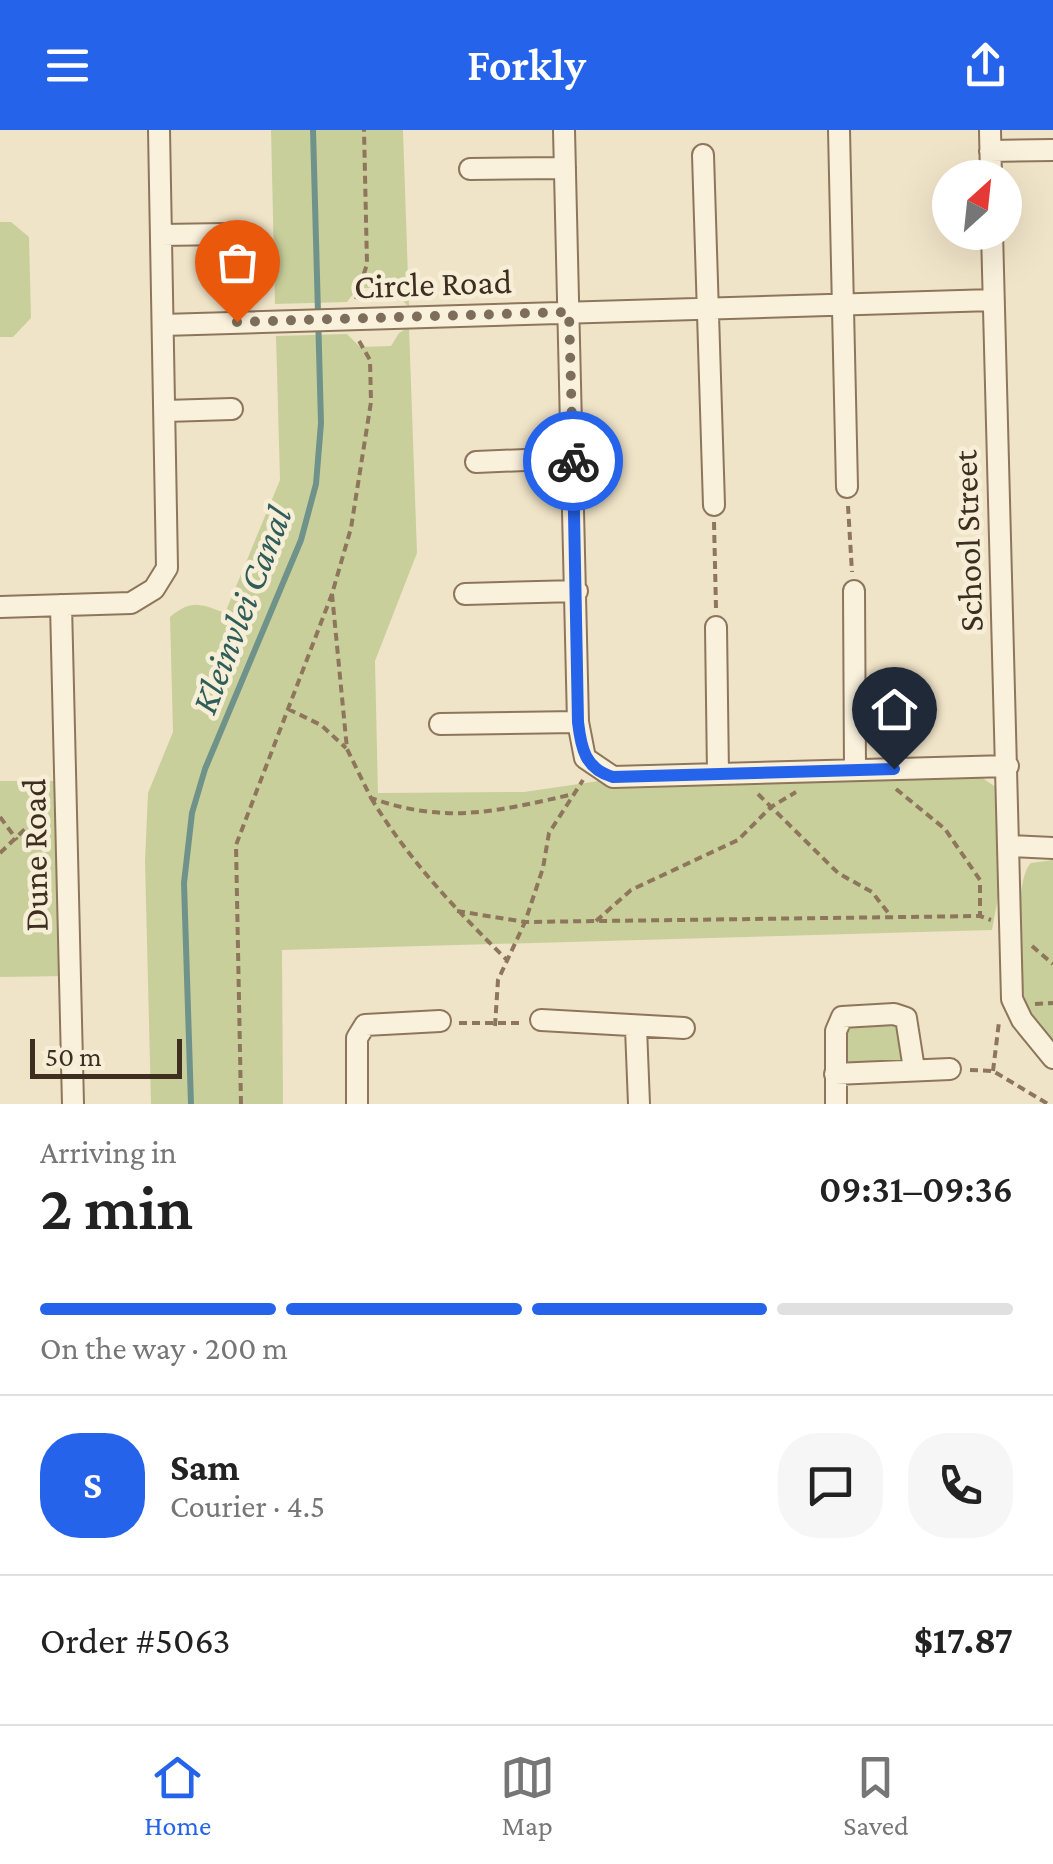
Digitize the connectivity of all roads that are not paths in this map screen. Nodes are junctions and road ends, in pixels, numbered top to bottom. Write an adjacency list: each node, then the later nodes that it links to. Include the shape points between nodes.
1 (158, 130): 10 (street)
2 (564, 130): 7 (street)
3 (839, 130): 13 (street)
4 (990, 140): 5 (street)
5 (1053, 150)
6 (703, 155): 14 (street)
7 (565, 168): 8 (street); 15 (street)
8 (470, 170)
9 (227, 234): 10 (street)
10 (161, 235): 16 (street)
11 (992, 250): 12 (street, School Street)
12 (993, 300): 13 (street, Circle Road); 31 (street, School Street)
13 (846, 302): 14 (street, Circle Road); 21 (street)
14 (706, 308): 15 (street, Circle Road); 22 (street)
15 (569, 312): 16 (street, Circle Road); 19 (street)
16 (164, 326): 18 (street)
17 (232, 409): 18 (street)
18 (166, 411): 26 (street, via 169,556 154,589 130,603)
19 (573, 458): 20 (street); 23 (street)
20 (476, 462)
21 (847, 486)
22 (714, 505)
23 (577, 591): 25 (street); 29 (street)
24 (854, 591): 32 (street)
25 (465, 594)
26 (61, 605): 27 (street); 44 (street, Dune Road)
27 (0, 607)
28 (716, 628): 33 (street)
29 (578, 722): 30 (street); 33 (street, via 591,766 613,777)
30 (440, 724)
31 (1008, 766): 32 (street); 34 (street, School Street)
32 (855, 770): 33 (street)
33 (718, 774)
34 (1009, 846): 35 (street); 40 (street, School Street, via 1012,999)
35 (1053, 848)
36 (541, 1020): 38 (street)
37 (440, 1021): 45 (street, via 365,1025 357,1038)
38 (636, 1028): 39 (street); 46 (street)
39 (684, 1028)
40 (1053, 1058)
41 (914, 1069): 42 (street); 43 (street); 43 (street, via 906,1018 848,1014 836,1031)
42 (950, 1069)
43 (835, 1074): 47 (street)
44 (73, 1104)
45 (357, 1104)
46 (639, 1104)
47 (836, 1104)

